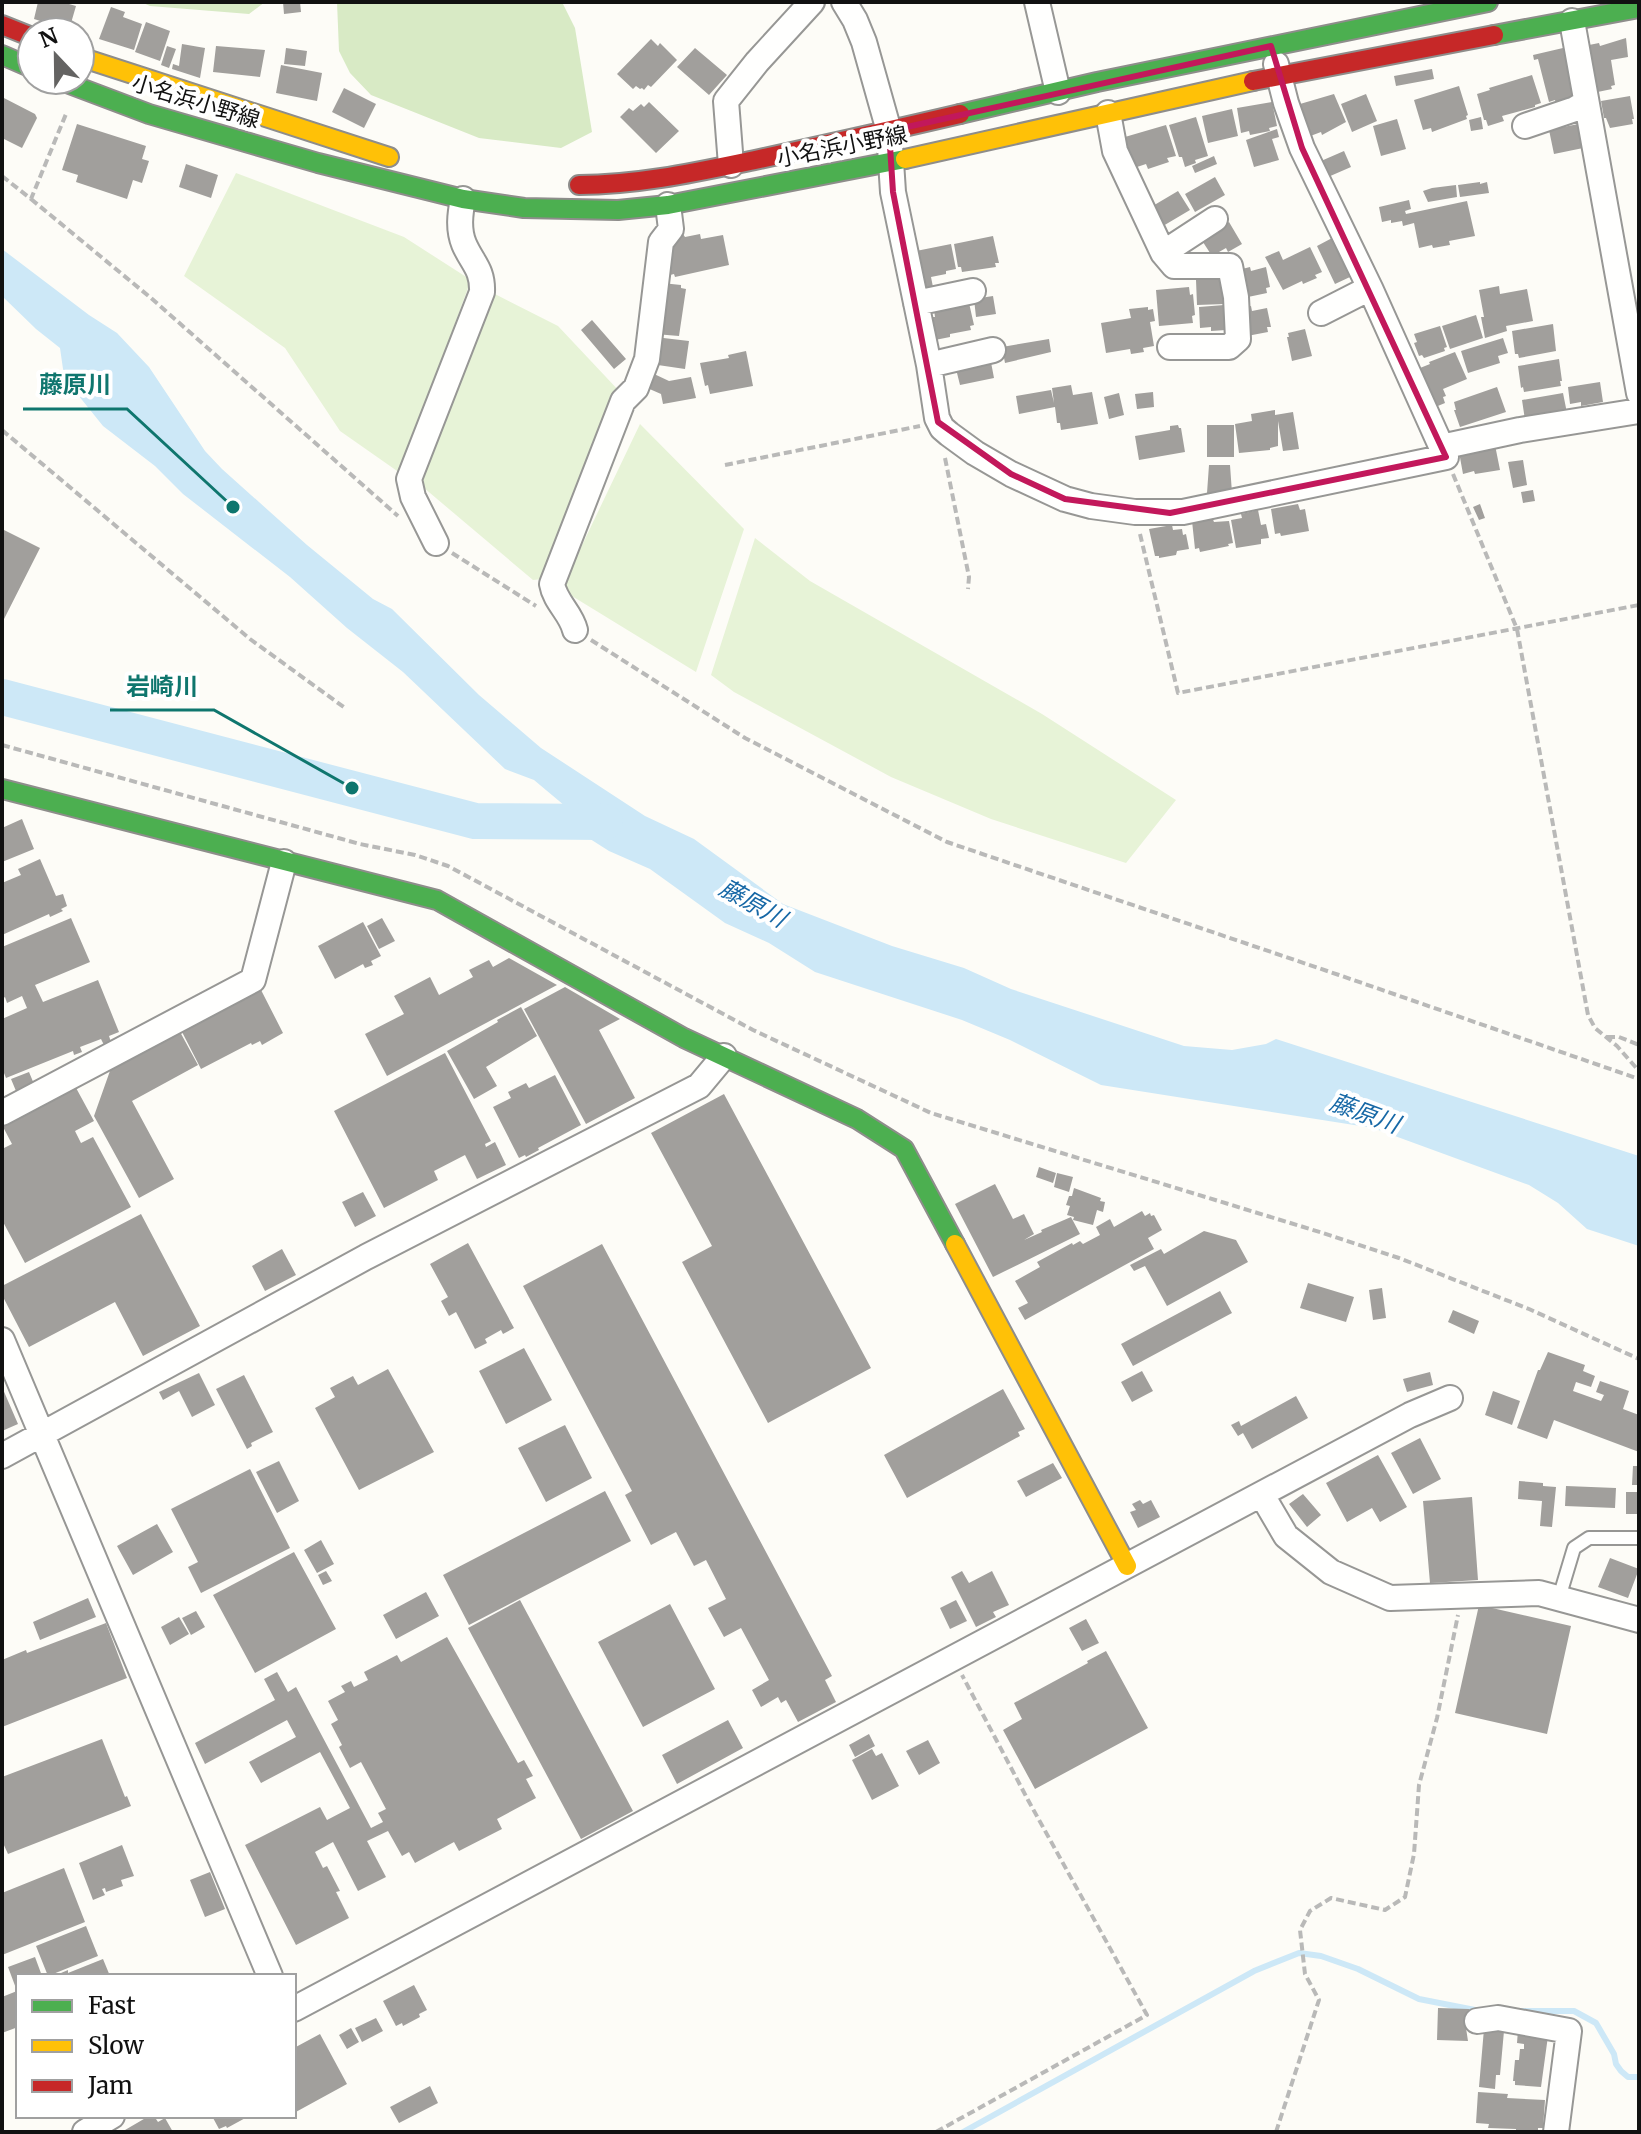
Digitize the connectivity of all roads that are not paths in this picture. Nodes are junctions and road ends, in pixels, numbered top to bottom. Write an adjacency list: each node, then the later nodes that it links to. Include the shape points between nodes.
1 (812, 2): 19 (street, via 726,101)
2 (844, 2): 16 (street, via 864,42)
3 (1037, 2): 11 (street)
4 (1488, 2): 6 (main road, 小名浜小野線)
5 (1639, 8): 7 (main road, 小名浜小野線)
6 (1390, 11): 8 (main road, 小名浜小野線)
7 (1572, 21): 10 (main road, 小名浜小野線); 13 (street)
8 (1271, 46): 10 (street); 11 (main road, 小名浜小野線)
9 (96, 62): 18 (main road, 小名浜小野線)
10 (1279, 75): 14 (main road, 小名浜小野線); 25 (street, via 1302,148)
11 (1058, 92): 16 (main road, 小名浜小野線)
12 (96, 95): 21 (main road, 小名浜小野線, via 318,163)
13 (1585, 103): 15 (street); 32 (street)
14 (1108, 113): 17 (main road, 小名浜小野線); 24 (street, via 1115,151)
15 (1525, 126)
16 (889, 131): 17 (street); 19 (main road, 小名浜小野線)
17 (892, 162): 22 (main road, 小名浜小野線); 27 (street, via 893,192)
18 (413, 164)
19 (731, 165): 20 (main road, 小名浜小野線, via 631,182)
20 (560, 184)
21 (463, 199): 22 (main road, 小名浜小野線, via 524,208); 35 (street, via 462,241 480,271 482,292 409,479)
22 (668, 205): 36 (street, via 671,229 661,242 647,359 636,388 623,401 552,584)
23 (1215, 219): 24 (street)
24 (1163, 253): 29 (street, via 1174,266 1230,266 1236,297 1238,339 1229,347)
25 (1370, 288): 28 (street); 34 (street)
26 (973, 291): 27 (street)
27 (916, 303): 31 (street)
28 (1321, 313)
29 (1170, 347)
30 (993, 350): 31 (street)
31 (929, 365): 34 (street, via 940,425 1011,474 1091,506 1183,512)
32 (1639, 393)
33 (1639, 411): 34 (street, via 1518,419)
34 (1444, 452)
35 (436, 543)
36 (575, 630)
37 (2, 789): 38 (main road)
38 (284, 862): 39 (main road, via 437,900); 40 (street, via 253,980)
39 (724, 1056): 43 (street, via 699,1086 366,1257); 47 (main road, via 857,1119 904,1149)
40 (2, 1113)
41 (2, 1340): 43 (street)
42 (1450, 1398): 45 (street)
43 (42, 1434): 44 (street); 50 (street)
44 (2, 1456)
45 (1262, 1495): 47 (street); 48 (street, via 1286,1536 1331,1572 1390,1598 1539,1593)
46 (1639, 1538): 48 (lane, via 1589,1538 1574,1548)
47 (1127, 1566): 51 (street)
48 (1559, 1598): 49 (street)
49 (1639, 1620)
50 (269, 1974)
51 (296, 2008)
52 (1477, 2021): 55 (street, via 1498,2018 1569,2031)
53 (109, 2118): 54 (street)
54 (85, 2132)
55 (1556, 2132)

